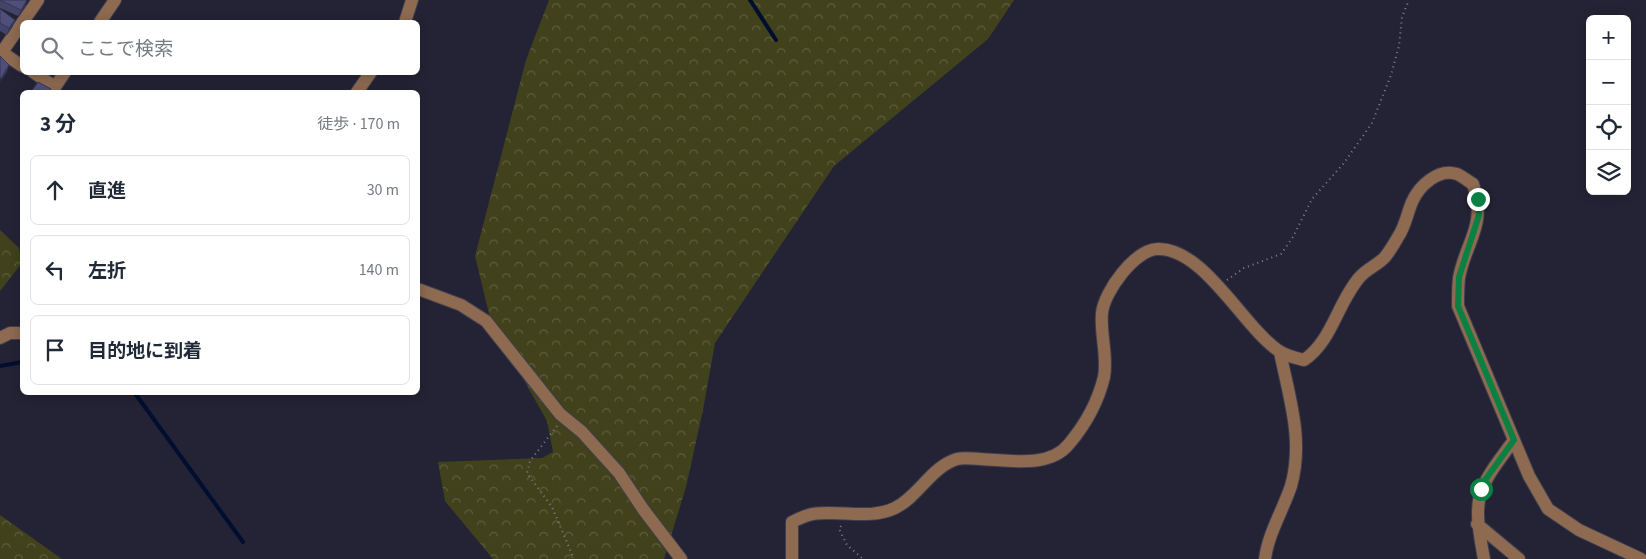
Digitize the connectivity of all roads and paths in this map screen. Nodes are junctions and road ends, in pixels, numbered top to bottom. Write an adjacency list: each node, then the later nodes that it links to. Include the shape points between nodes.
1 (38, 0): 5 (street)
2 (116, 0): 6 (street)
3 (412, 0): 7 (street)
4 (1408, 0): 15 (path, via 1391,75 1372,124 1344,164 1312,199 1281,254 1244,268)
5 (24, 20)
6 (101, 20)
7 (406, 20)
8 (20, 25): 9 (street)
9 (1, 52): 10 (street)
10 (20, 65)
11 (37, 75): 12 (street, via 55,87)
12 (63, 75)
13 (369, 75): 14 (street)
14 (358, 90)
15 (1218, 286): 19 (street); 22 (street, via 1186,257 1168,250 1156,248 1136,257 1107,297 1102,312 1104,376 1090,414 1068,446 1044,459 957,459 938,469 912,496 895,508 874,514)
16 (420, 290): 20 (street, via 461,305 486,321)
17 (20, 333): 18 (street)
18 (0, 338)
19 (1280, 352): 21 (street, via 1304,360 1313,354 1359,277 1385,257 1402,232 1412,200 1427,181 1442,174 1456,174 1473,184 1479,215 1459,277 1458,306); 28 (street, via 1298,452)
20 (564, 418): 24 (path, via 530,461 527,473 552,507); 25 (street, via 582,432 619,473)
21 (1514, 440): 23 (street, via 1485,480 1478,498); 31 (street, via 1548,509 1579,530)
22 (849, 514): 26 (street, via 812,514 792,522); 27 (path, via 839,529 847,545)
23 (1478, 524): 29 (street); 30 (street)
24 (574, 559)
25 (681, 559)
26 (792, 559)
27 (863, 559)
28 (1265, 559)
29 (1484, 559)
30 (1518, 559)
31 (1641, 559)

